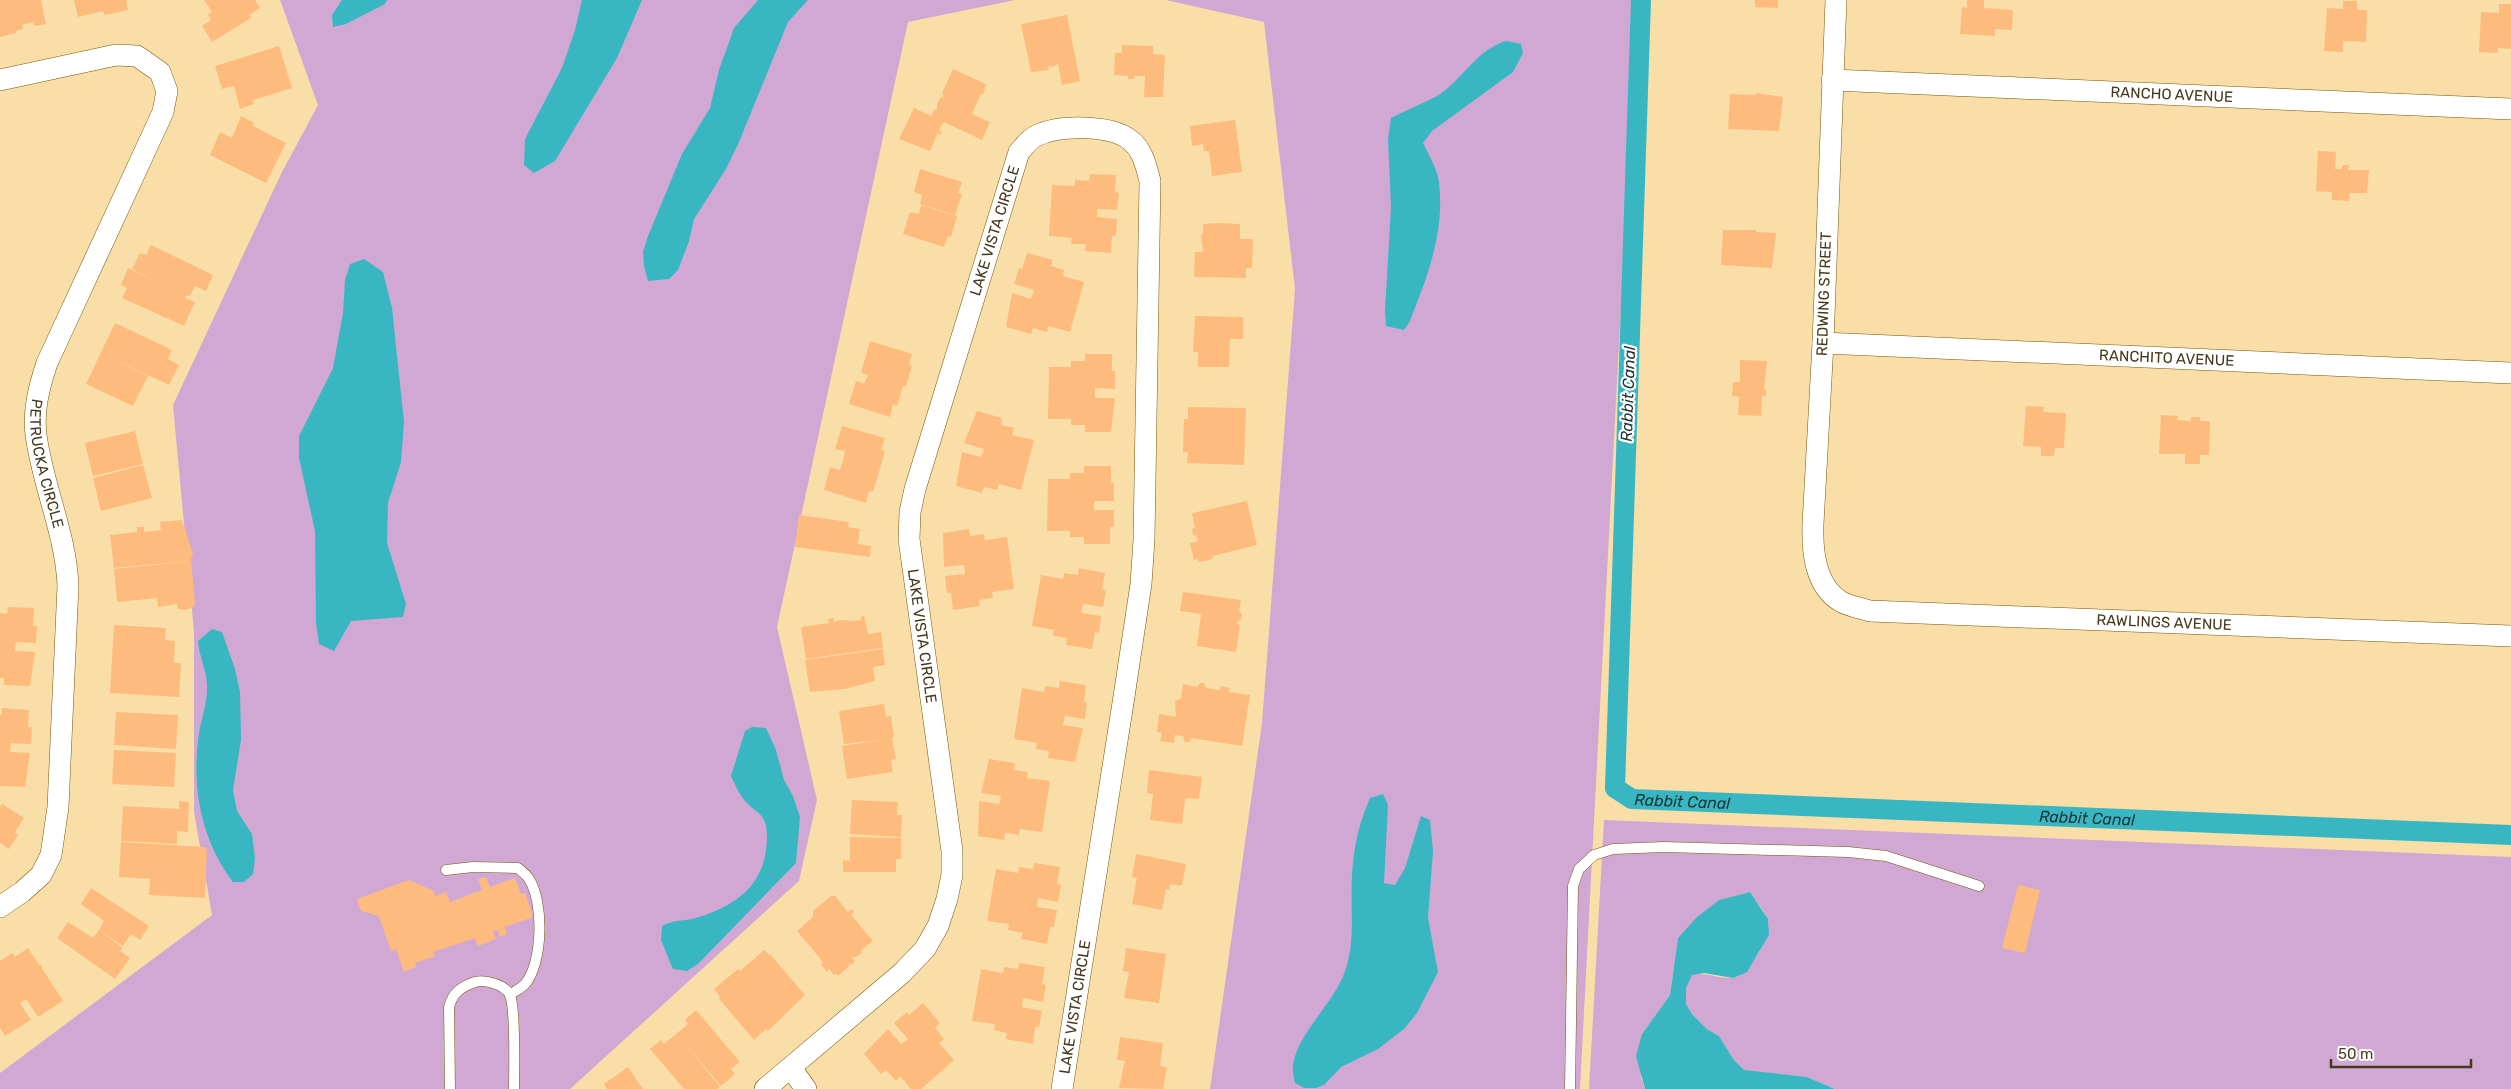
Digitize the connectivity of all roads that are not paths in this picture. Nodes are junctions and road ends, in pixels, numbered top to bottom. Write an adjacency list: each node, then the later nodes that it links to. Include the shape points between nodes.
1 (1836, 0): 3 (street, REDWING STREET)
2 (0, 80): 11 (street, PETRUCKA CIRCLE, via 116,55 137,56 160,72 166,91 163,112 47,363 39,388 36,435 67,564 68,586 58,807 51,855 40,875)
3 (1832, 80): 4 (street, RANCHO AVENUE); 5 (street, REDWING STREET)
4 (2511, 109)
5 (1822, 343): 6 (street, RANCHITO AVENUE); 7 (street, REDWING STREET, via 1812,547)
6 (2511, 373)
7 (1823, 587): 8 (street, RAWLINGS AVENUE, via 1841,602 1870,611)
8 (2511, 636)
9 (446, 870): 12 (lane, via 518,868 530,879 540,913 540,944 534,968 525,984)
10 (1979, 886): 19 (lane, via 1886,856 1848,852 1664,846 1613,849 1594,855 1579,869 1573,886)
11 (0, 907)
12 (510, 995): 14 (lane, via 502,987 480,981 464,986 452,996 449,1007); 15 (lane)
13 (790, 1068): 16 (street, LAKE VISTA CIRCLE); 17 (street); 18 (street, LAKE VISTA CIRCLE, via 902,973 925,949 941,917 952,876 952,851 909,539 910,512 1019,152 1034,136 1056,129 1107,130 1130,140 1144,158 1150,181 1144,540 1141,584)
14 (450, 1089)
15 (514, 1089)
16 (765, 1089)
17 (806, 1089)
18 (1062, 1089)
19 (1570, 1089)

